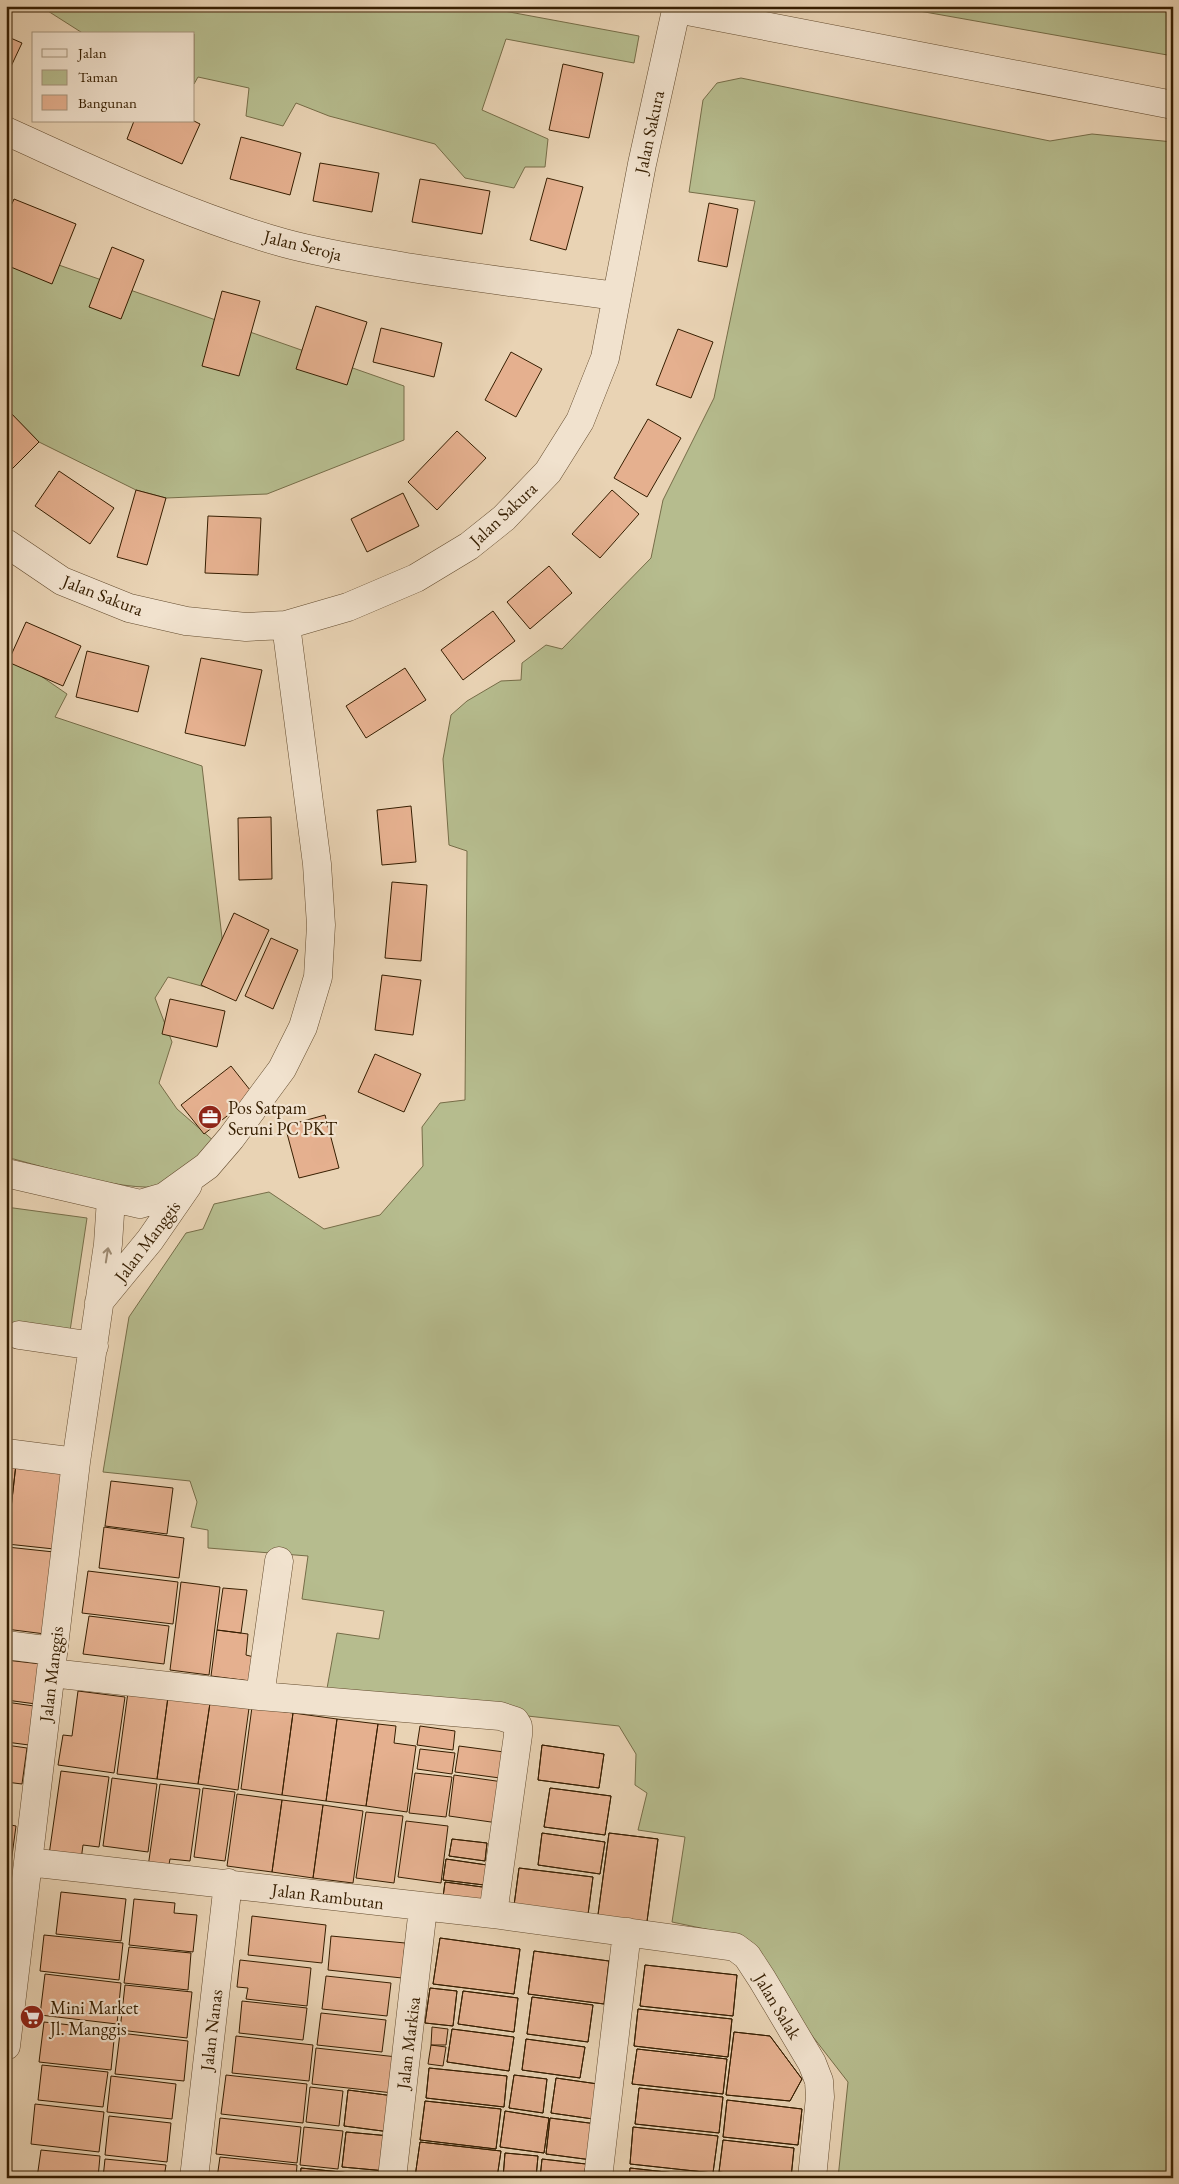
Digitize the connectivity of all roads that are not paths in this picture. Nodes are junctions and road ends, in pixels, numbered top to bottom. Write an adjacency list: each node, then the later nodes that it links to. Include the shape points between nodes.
1 (677, 8): 2 (street); 4 (street, Jalan Sakura)
2 (1173, 106)
3 (6, 131): 4 (street, Jalan Seroja, via 131,188 284,243 484,280)
4 (616, 296): 6 (street, Jalan Sakura, via 605,358 580,421 548,472 504,518 469,546 416,578 348,607)
5 (6, 543): 6 (street, Jalan Sakura, via 62,581 129,608 186,621 246,627)
6 (286, 625): 8 (street, via 317,864 322,925 318,977 303,1027 282,1068 231,1138)
7 (6, 1173): 9 (street)
8 (193, 1178): 9 (street, via 164,1197 140,1204); 10 (street, Jalan Manggis, via 150,1240)
9 (111, 1199): 10 (street, Jalan Manggis, one-way to 9)
10 (99, 1303): 12 (street, Jalan Manggis)
11 (19, 1335): 12 (street)
12 (94, 1346): 14 (street, Jalan Manggis)
13 (6, 1453): 14 (street)
14 (76, 1462): 17 (street, Jalan Manggis)
15 (278, 1561): 18 (street)
16 (6, 1645): 17 (street)
17 (52, 1662): 18 (street); 19 (street, Jalan Manggis)
18 (260, 1696): 22 (street, via 500,1716 515,1721 518,1735)
19 (28, 1862): 20 (street, Jalan Rambutan); 23 (street, Jalan Manggis)
20 (228, 1883): 21 (street, Jalan Rambutan); 26 (street, Jalan Nanas)
21 (423, 1908): 22 (street, Jalan Rambutan); 27 (street, Jalan Markisa)
22 (493, 1914): 24 (street, Jalan Rambutan)
23 (13, 1923): 25 (street, Jalan Manggis)
24 (628, 1932): 28 (street); 29 (street, Jalan Salak, via 735,1947 753,1964 812,2063 819,2081)
25 (6, 2046)
26 (194, 2178)
27 (392, 2178)
28 (598, 2178)
29 (812, 2178)

